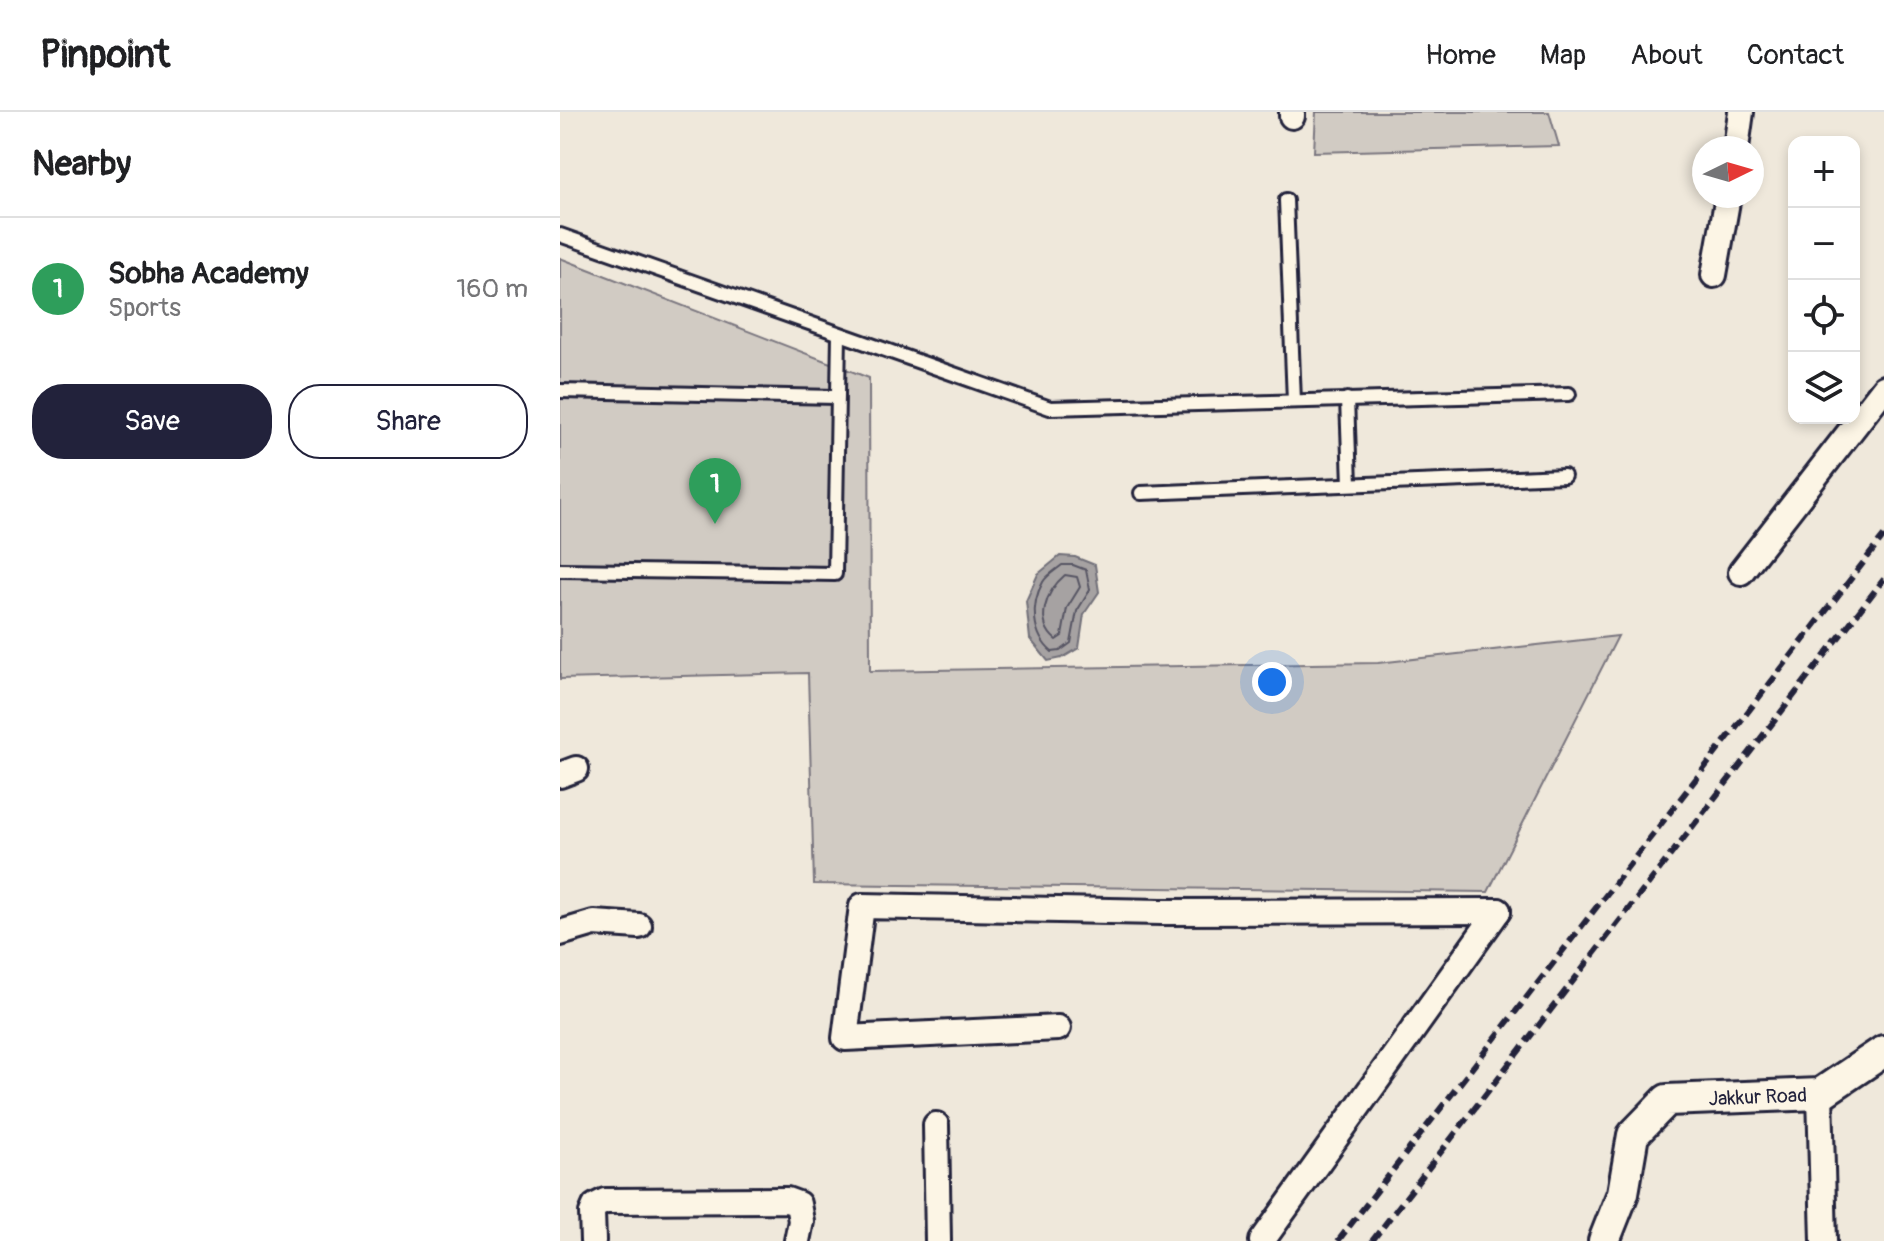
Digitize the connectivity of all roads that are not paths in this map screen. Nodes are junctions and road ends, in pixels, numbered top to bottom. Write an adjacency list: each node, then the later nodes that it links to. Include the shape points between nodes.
1 (1741, 112): 2 (street)
2 (1738, 136)
3 (1286, 200): 13 (lane)
4 (1726, 208): 6 (street)
5 (560, 235): 7 (lane)
6 (1714, 275)
7 (839, 334): 11 (lane); 13 (lane, via 1050,408)
8 (1884, 388): 18 (street)
9 (560, 391): 11 (lane)
10 (1569, 394): 12 (lane)
11 (837, 397): 17 (lane, via 835,574)
12 (1347, 399): 13 (lane); 15 (lane)
13 (1294, 401)
14 (1564, 476): 15 (lane)
15 (1350, 484): 16 (lane)
16 (1141, 493)
17 (560, 570)
18 (1741, 572)
19 (639, 926): 20 (street, via 594,923)
20 (560, 933)
21 (1058, 1028): 28 (street, via 845,1038 862,906 1498,911)
22 (1884, 1051): 23 (street, Jakkur Road)
23 (1820, 1094): 29 (street, Jakkur Road, via 1667,1100 1633,1135 1623,1193); 30 (street)
24 (936, 1125): 27 (street)
25 (593, 1241): 26 (street, via 592,1213 605,1201 787,1200 798,1204)
26 (797, 1241)
27 (938, 1241)
28 (1262, 1241)
29 (1604, 1241)
30 (1824, 1241)

